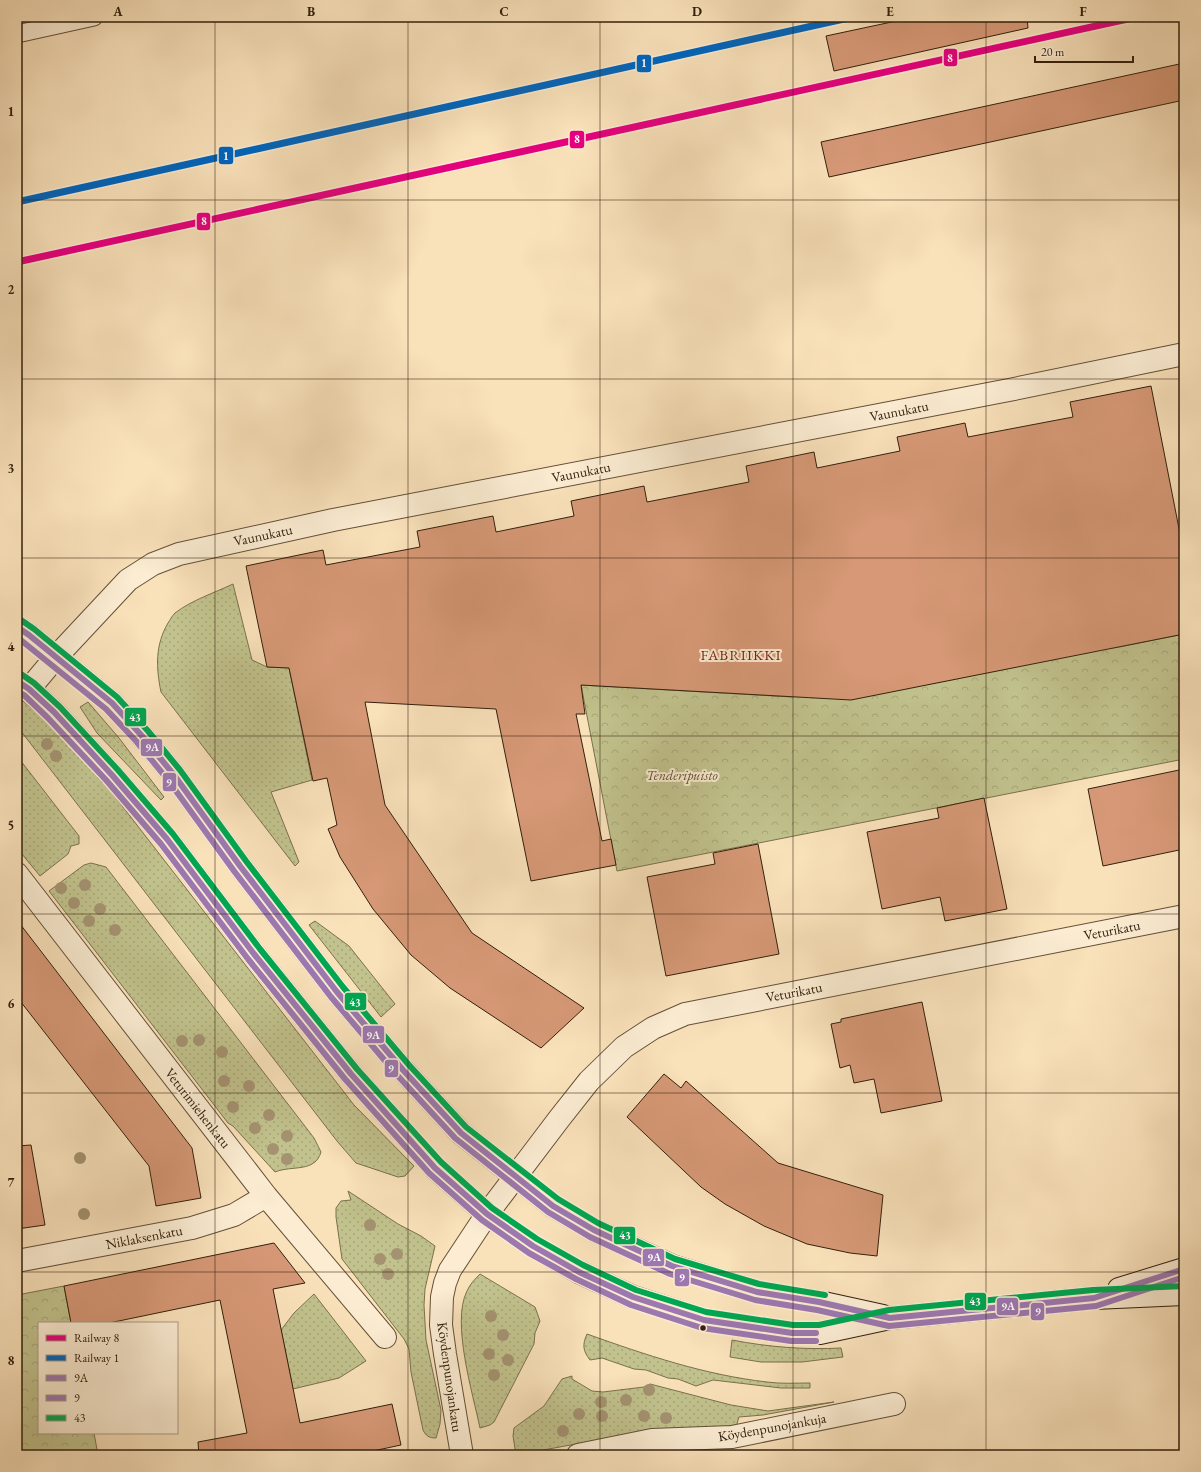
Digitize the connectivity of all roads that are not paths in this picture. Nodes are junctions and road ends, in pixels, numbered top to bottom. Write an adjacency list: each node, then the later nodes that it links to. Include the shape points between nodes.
1 (94, 17): 2 (lane)
2 (52, 22): 3 (lane)
3 (17, 34)
4 (1184, 354): 6 (street, Vaunukatu, via 354,516 179,554 153,564 128,580)
5 (17, 627): 6 (street)
6 (56, 657): 7 (street, Vaunukatu); 10 (street, via 112,703 142,736 337,992 403,1070 461,1133)
7 (23, 685): 12 (street, via 69,728 167,839 254,954 351,1074 435,1168)
8 (17, 874): 11 (street, Veturimiehenkatu)
9 (1184, 916): 10 (street, Veturikatu, via 685,1014 653,1028 624,1047 590,1081)
10 (516, 1175): 12 (street, Veturikatu); 17 (street, via 553,1206 594,1230 672,1266 757,1292 819,1302)
11 (266, 1196): 13 (street, Niklaksenkatu, via 234,1215 192,1228); 18 (street, Veturimiehenkatu)
12 (487, 1214): 17 (street, via 533,1246 579,1272 633,1297 704,1320 792,1333 820,1333); 21 (street, Köydenpunojankatu, via 450,1270 442,1297 444,1354)
13 (17, 1261)
14 (1183, 1269): 16 (street)
15 (1184, 1294): 16 (street)
16 (1094, 1298): 17 (street)
17 (890, 1318)
18 (385, 1337)
19 (894, 1404): 20 (street, Köydenpunojankuja)
20 (690, 1447): 22 (street, Köydenpunojankuja, via 652,1440)
21 (462, 1455)
22 (578, 1455)

